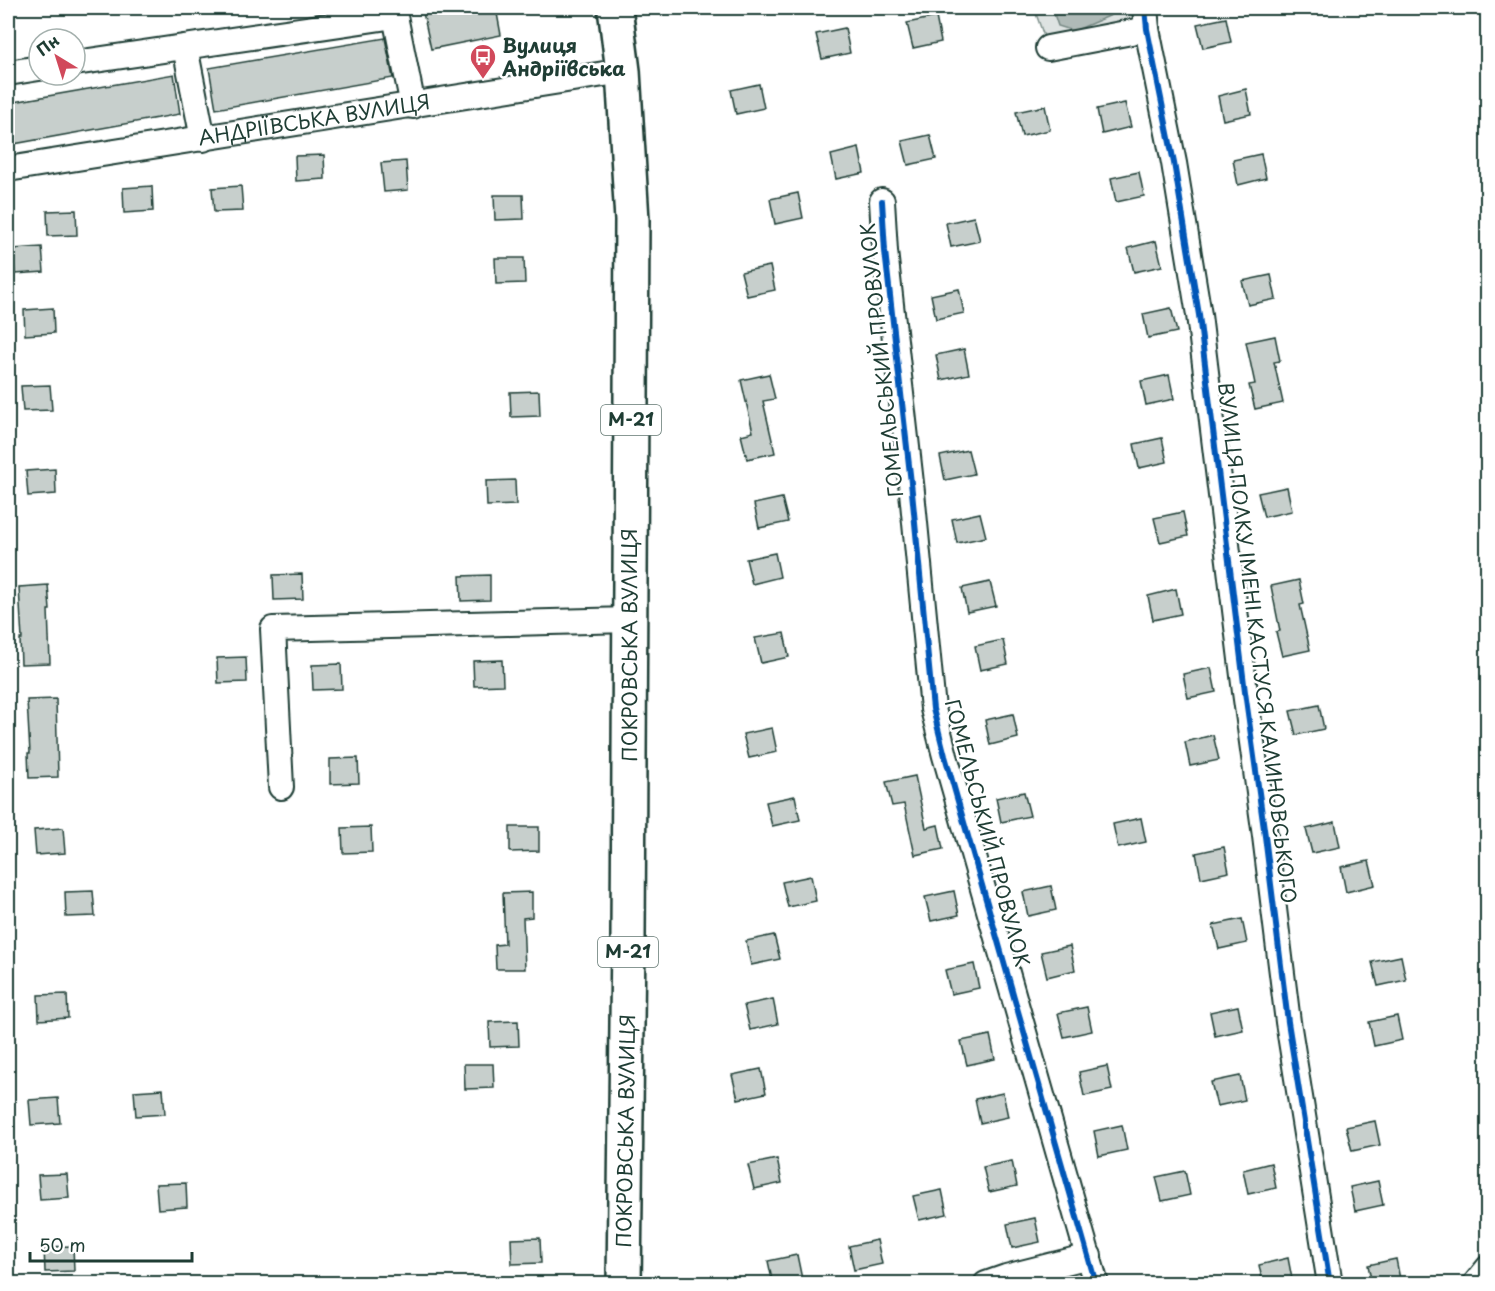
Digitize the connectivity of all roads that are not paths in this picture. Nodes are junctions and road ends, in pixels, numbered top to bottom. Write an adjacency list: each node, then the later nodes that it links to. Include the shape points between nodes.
1 (615, 8): 7 (highway, ПОКРОВСЬКА ВУЛИЦЯ / М-21)
2 (1146, 18): 4 (street); 20 (street, ВУЛИЦЯ ПОЛКУ ІМЕНІ КАСТУСЯ КАЛИНОВСЬКОГО, via 1199,315 1288,1022)
3 (184, 47): 5 (street); 9 (street, via 395,16); 10 (street)
4 (1048, 48)
5 (87, 61)
6 (27, 70): 8 (street)
7 (623, 71): 9 (street, АНДРІЇВСЬКА ВУЛИЦЯ); 13 (highway, ПОКРОВСЬКА ВУЛИЦЯ / М-21, via 632,220)
8 (8, 73)
9 (413, 106): 10 (street, АНДРІЇВСЬКА ВУЛИЦЯ)
10 (203, 139): 11 (street, АНДРІЇВСЬКА ВУЛИЦЯ)
11 (8, 169)
12 (882, 201): 15 (street, ГОМЕЛЬСЬКИЙ ПРОВУЛОК, via 933,708)
13 (630, 620): 14 (street, via 273,629); 17 (highway, ПОКРОВСЬКА ВУЛИЦЯ / М-21)
14 (281, 787)
15 (1089, 1256): 18 (street); 19 (street, ГОМЕЛЬСЬКИЙ ПРОВУЛОК)
16 (1488, 1268): 21 (street)
17 (624, 1284)
18 (986, 1284)
19 (1096, 1284)
20 (1330, 1284)
21 (1475, 1284)

